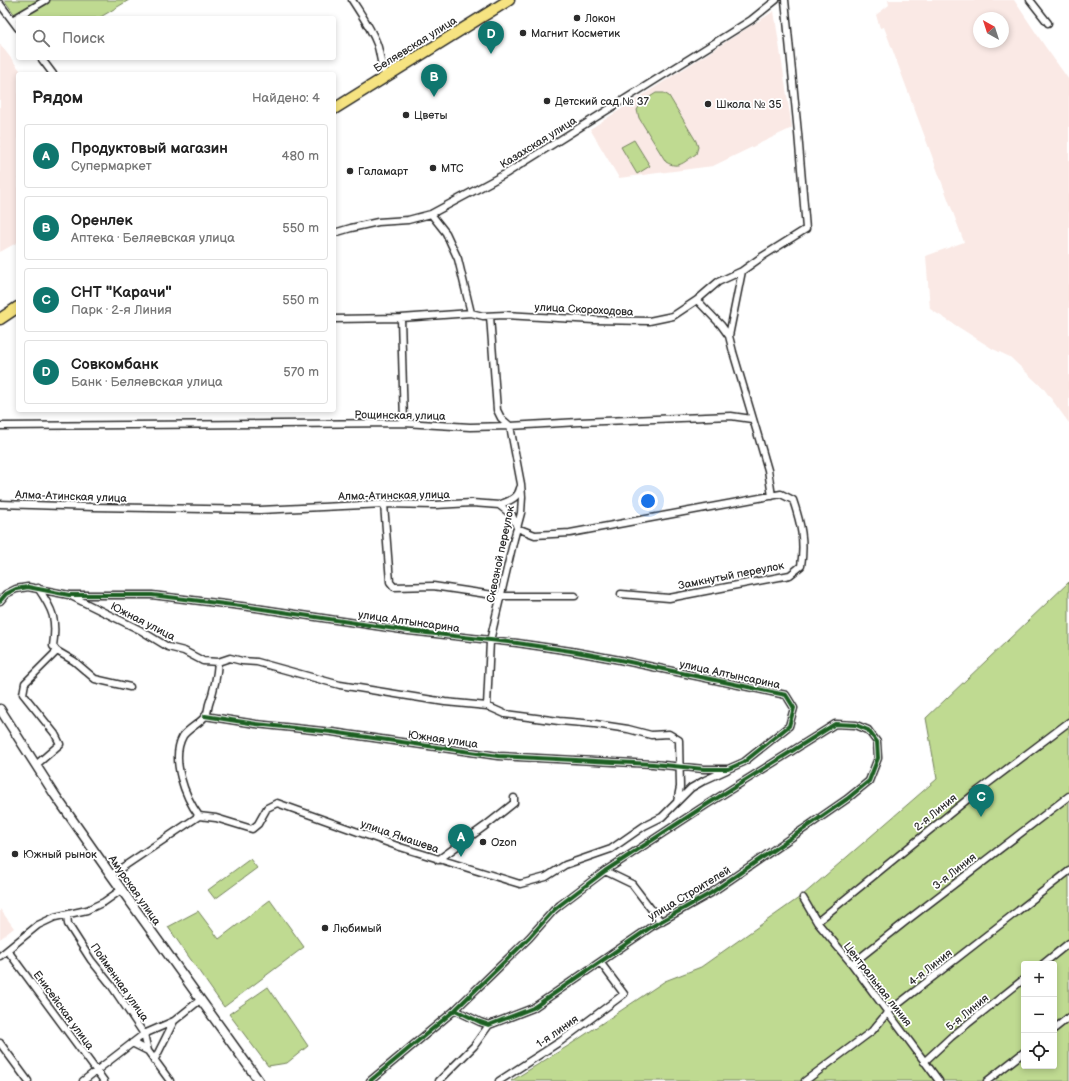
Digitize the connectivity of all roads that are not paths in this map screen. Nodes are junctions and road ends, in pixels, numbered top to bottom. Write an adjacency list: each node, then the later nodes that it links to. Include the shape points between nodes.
1 (46, 0): 8 (street)
2 (352, 0): 15 (street, via 372,33)
3 (509, 0): 15 (main road, Беляевская улица)
4 (776, 0): 17 (street, Казахская улица, via 751,20 558,142)
5 (785, 0): 19 (street, улица Скороходова, via 806,229)
6 (1030, 0): 11 (street)
7 (0, 4): 10 (street)
8 (19, 16)
9 (16, 18): 10 (street)
10 (12, 20): 12 (street)
11 (1048, 23)
12 (16, 25)
13 (42, 60): 14 (street)
14 (52, 72)
15 (386, 76): 16 (main road, Беляевская улица)
16 (336, 108)
17 (431, 214): 18 (street, Казахская улица, via 408,220 378,222); 22 (street, via 446,233 458,259)
18 (336, 232)
19 (742, 271): 20 (street, улица Скороходова, via 718,282); 27 (street)
20 (697, 300): 23 (street, улица Скороходова, via 673,316 649,321); 27 (street)
21 (16, 308): 25 (main road)
22 (471, 313): 23 (street, улица Скороходова); 24 (street, улица Скороходова)
23 (490, 316): 31 (street, Сквозной переулок, via 497,410)
24 (401, 318): 26 (street, улица Скороходова); 29 (street)
25 (0, 319)
26 (336, 319)
27 (729, 336): 28 (street)
28 (752, 418): 31 (street, Рощинская улица, via 731,416); 33 (street, via 768,470)
29 (404, 423): 30 (street, Рощинская улица); 31 (street, Рощинская улица, via 470,427)
30 (0, 426)
31 (510, 426): 32 (street, Сквозной переулок)
32 (521, 484): 36 (street, via 516,497); 37 (street, Сквозной переулок, via 521,513)
33 (772, 496): 37 (street, via 570,533 536,535); 39 (street, Замкнутый переулок, via 781,494 794,500 800,521 804,548 801,566 790,575 669,598)
34 (0, 504): 35 (street, Алма-Атинская улица, via 260,510)
35 (384, 504): 36 (street, Алма-Атинская улица); 41 (street, via 390,582 394,587 433,586)
36 (499, 505): 37 (street, via 512,515)
37 (517, 528): 41 (street, Сквозной переулок)
38 (38, 588): 40 (street, улица Алтынсарина); 43 (street, улица Алтынсарина, via 16,589); 45 (street, via 52,613 55,626 53,646)
39 (621, 594)
40 (69, 595): 44 (street, улица Алтынсарина, via 152,595); 46 (street, Южная улица, via 140,630 168,647 203,661)
41 (500, 596): 42 (street); 44 (street, Сквозной переулок)
42 (575, 596)
43 (0, 601)
44 (490, 641): 48 (street, улица Алтынсарина, via 525,644 620,660); 49 (street, Сквозной переулок)
45 (57, 651): 47 (street, via 74,661 95,679); 53 (street, via 25,683 23,694 56,734 60,744)
46 (218, 662): 49 (street, Южная улица, via 230,658 242,662 257,662 340,685); 51 (street, via 216,682)
47 (130, 687)
48 (786, 695): 55 (street, улица Ямашева, via 794,708 789,726 744,762)
49 (487, 706): 54 (street, Южная улица, via 505,714 595,724 651,735 669,734 679,740)
50 (0, 709): 53 (street, Амурская улица)
51 (206, 716): 54 (street, Южная улица, via 498,756); 59 (street, via 184,736 178,749 178,764 185,792)
52 (1069, 722): 68 (street, 2-я Линия, via 979,790)
53 (36, 765): 63 (street, Амурская улица)
54 (680, 766): 55 (street); 58 (street)
55 (728, 769): 58 (street, улица Ямашева, via 691,788)
56 (1069, 796): 74 (street, 3-я Линия)
57 (514, 798): 60 (street, via 514,803)
58 (677, 802): 60 (street, улица Ямашева, via 662,817 611,849 565,865 546,877 520,884)
59 (198, 816): 60 (street, улица Ямашева, via 216,818 252,829 267,808 277,803); 63 (street)
60 (438, 860)
61 (605, 871): 67 (street, via 632,884); 67 (street, улица Строителей, via 835,724 856,725 868,730 877,742 878,758 869,781 711,893); 77 (street, via 554,910)
62 (1069, 871): 78 (street, 4-я Линия)
63 (111, 875): 64 (street, Амурская улица)
64 (121, 890): 66 (street, via 87,910); 76 (street, Амурская улица)
65 (803, 898): 68 (street, Центральная линия)
66 (67, 915): 70 (street, via 38,924); 83 (street, Пойменная улица, via 68,924 91,960)
67 (661, 922): 73 (street, улица Строителей)
68 (817, 922): 74 (street, Центральная линия)
69 (1069, 944): 72 (street)
70 (8, 950): 71 (street); 90 (street, Енисейская улица)
71 (0, 956)
72 (1047, 961)
73 (600, 962): 81 (street, улица Строителей, via 533,1008); 98 (street, 1-я линия, via 624,994 561,1041)
74 (852, 964): 78 (street, Центральная линия)
75 (1021, 981): 89 (street, 5-я Линия)
76 (200, 1000): 80 (street); 95 (street, Амурская улица)
77 (455, 1010): 81 (street); 96 (street)
78 (888, 1012): 89 (street, Центральная линия); 99 (street, 4-я Линия, via 872,1031)
79 (1069, 1017): 82 (street)
80 (174, 1021): 83 (street); 88 (street)
81 (489, 1025): 97 (street, via 474,1046)
82 (1057, 1027)
83 (144, 1034): 85 (street); 86 (street, Пойменная улица)
84 (0, 1043): 91 (street)
85 (132, 1043): 86 (street); 90 (street)
86 (148, 1051): 88 (street, Пойменная улица)
87 (1021, 1054): 101 (street)
88 (154, 1061): 94 (street, Пойменная улица)
89 (924, 1062): 100 (street, Центральная линия)
90 (96, 1070): 92 (street); 93 (street, Енисейская улица)
91 (28, 1081)
92 (83, 1081)
93 (104, 1081)
94 (170, 1081)
95 (259, 1081)
96 (370, 1081)
97 (439, 1081)
98 (499, 1081)
99 (805, 1081)
100 (939, 1081)
101 (987, 1081)

